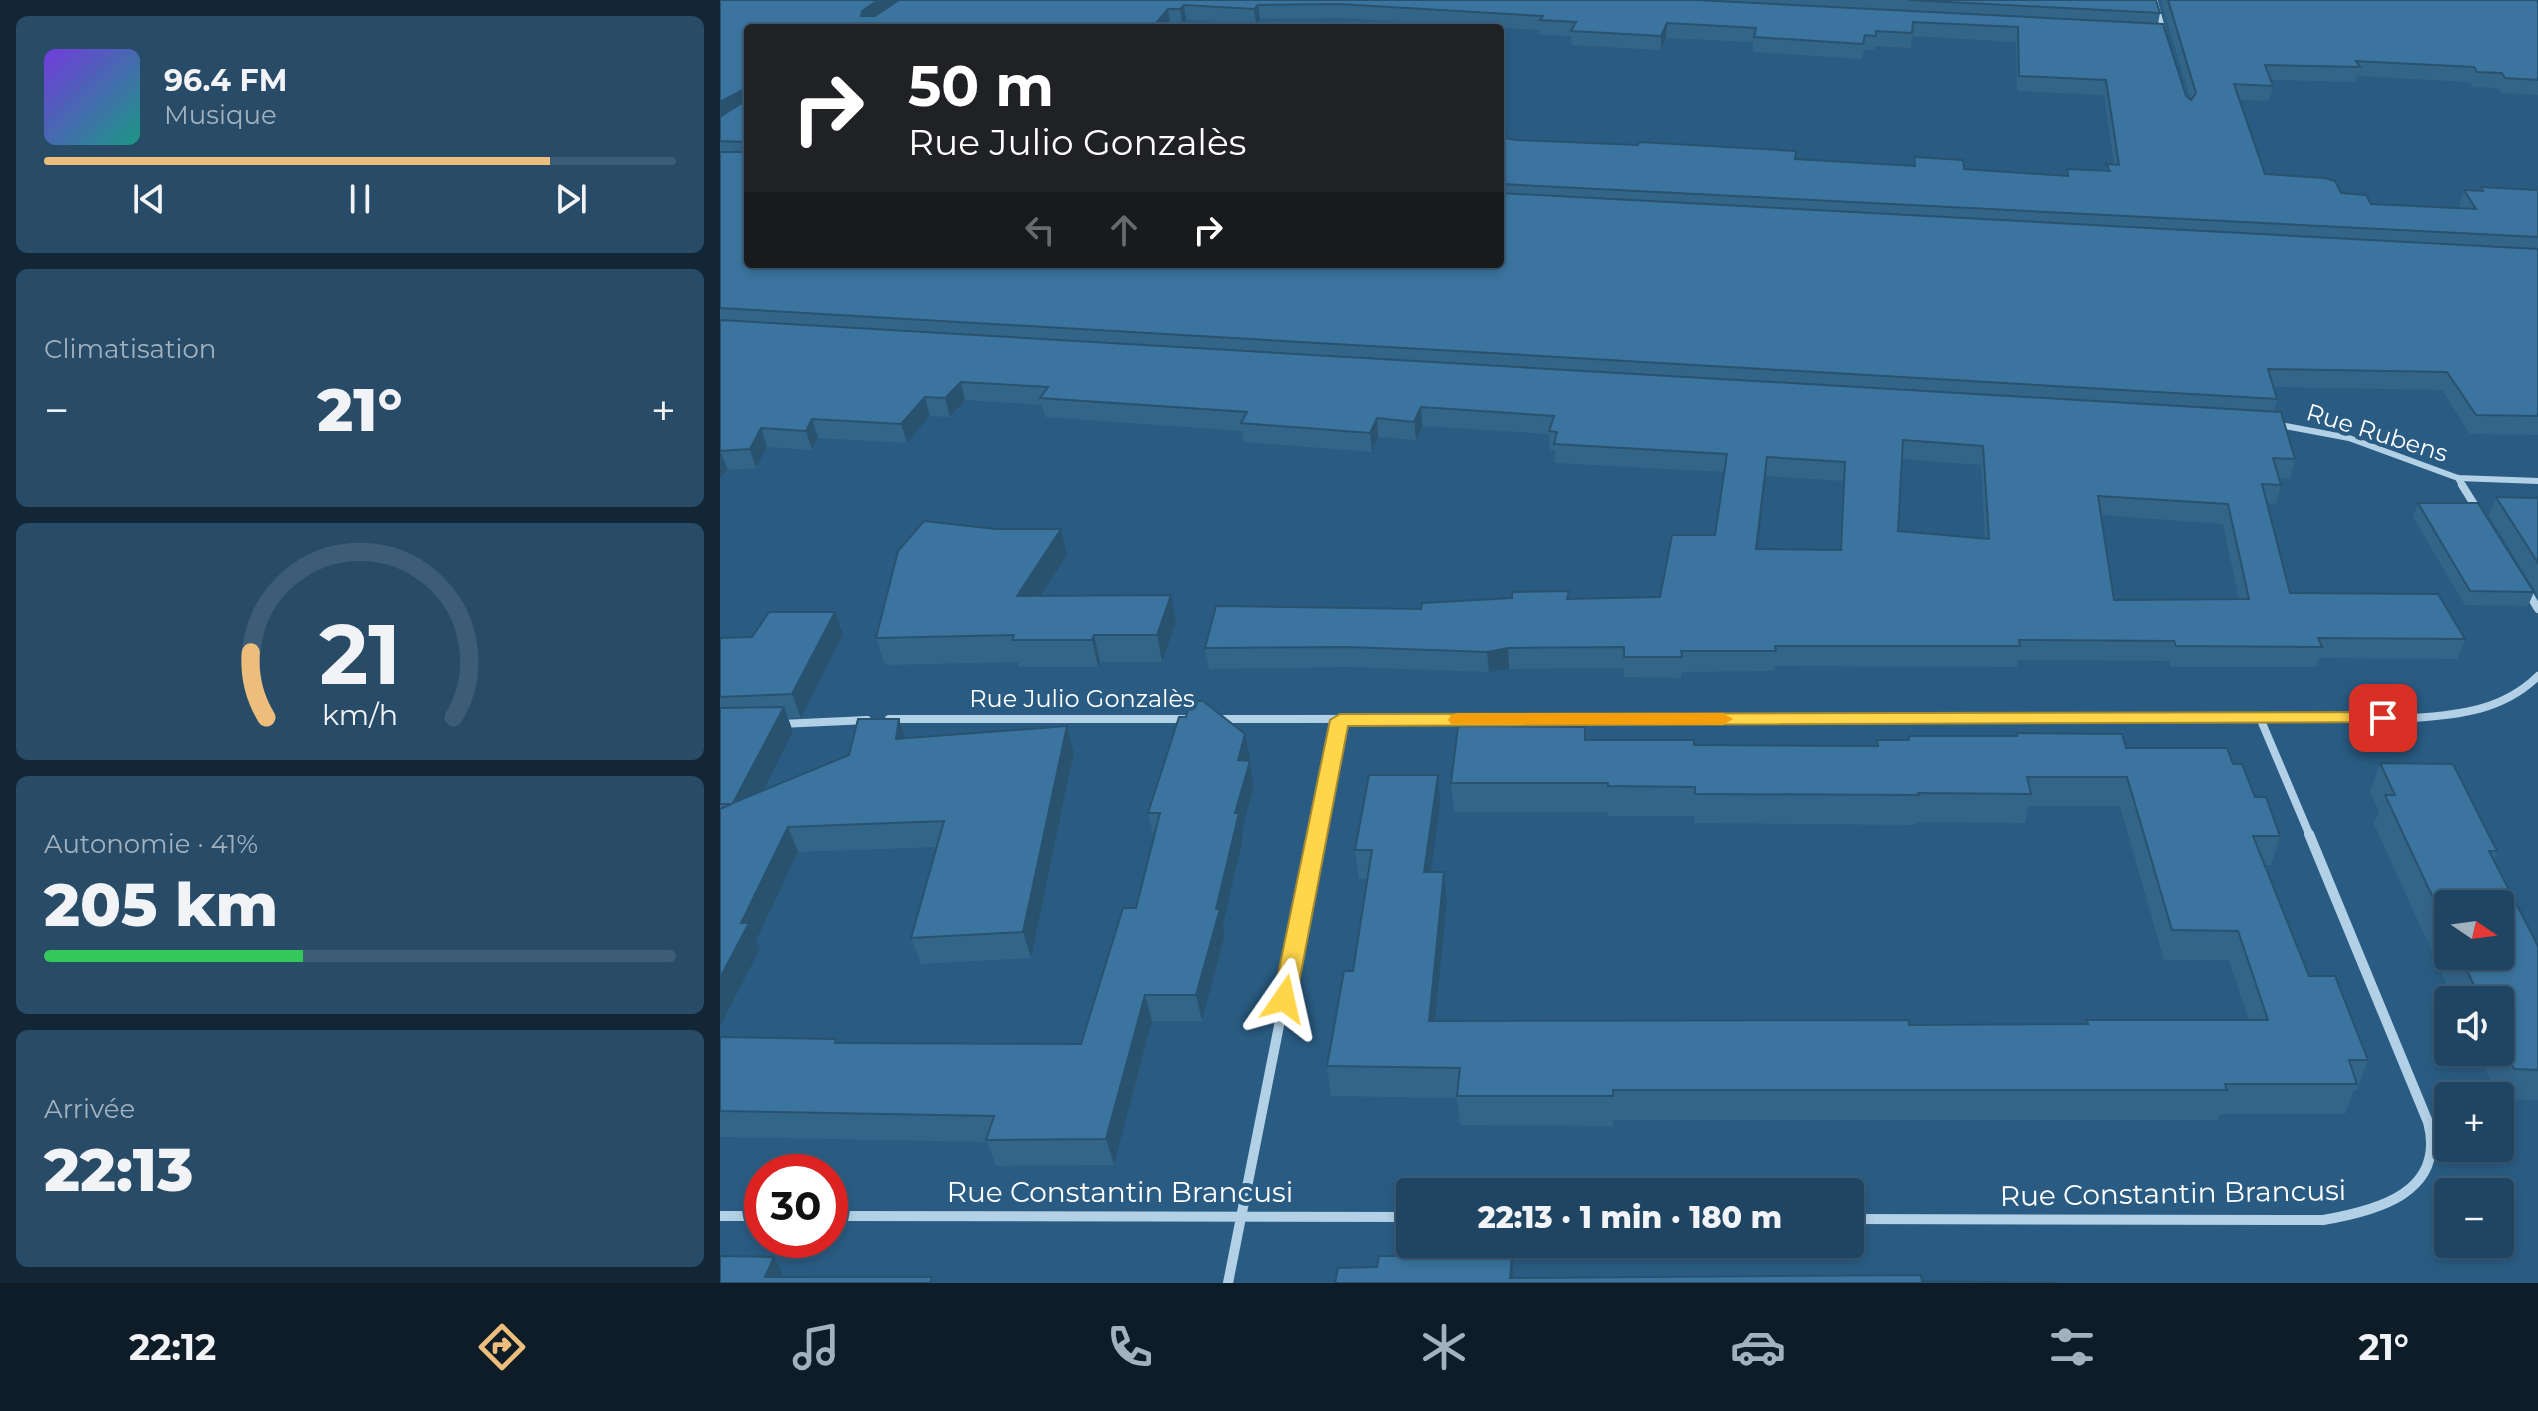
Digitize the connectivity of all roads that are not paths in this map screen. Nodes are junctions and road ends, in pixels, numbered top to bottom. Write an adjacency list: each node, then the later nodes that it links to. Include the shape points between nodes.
1 (2155, 0): 2 (street, via 2165,35)
2 (2148, 32)
3 (2269, 423): 4 (street, Rue Rubens, via 2349,438)
4 (2458, 478): 5 (street, Rue Rubens); 6 (street)
5 (2538, 481)
6 (2481, 516)
7 (2521, 580): 8 (street)
8 (2538, 609)
9 (2538, 676): 10 (street, Rue Julio Gonzalès, via 2504,701 2466,713)
10 (2260, 718): 11 (street, Rue Julio Gonzalès); 18 (street, Rue Constantin Brancusi, via 2422,1104 2431,1140 2425,1173 2404,1195 2368,1214 2323,1220)
11 (1340, 720): 12 (street, Rue Julio Gonzalès, via 932,719); 16 (street)
12 (765, 725)
13 (720, 1216): 14 (street)
14 (744, 1216)
15 (848, 1216): 16 (street, Rue Constantin Brancusi)
16 (1241, 1216): 17 (street, Rue Constantin Brancusi); 19 (street)
17 (1396, 1217)
18 (1864, 1219)
19 (1228, 1283)

